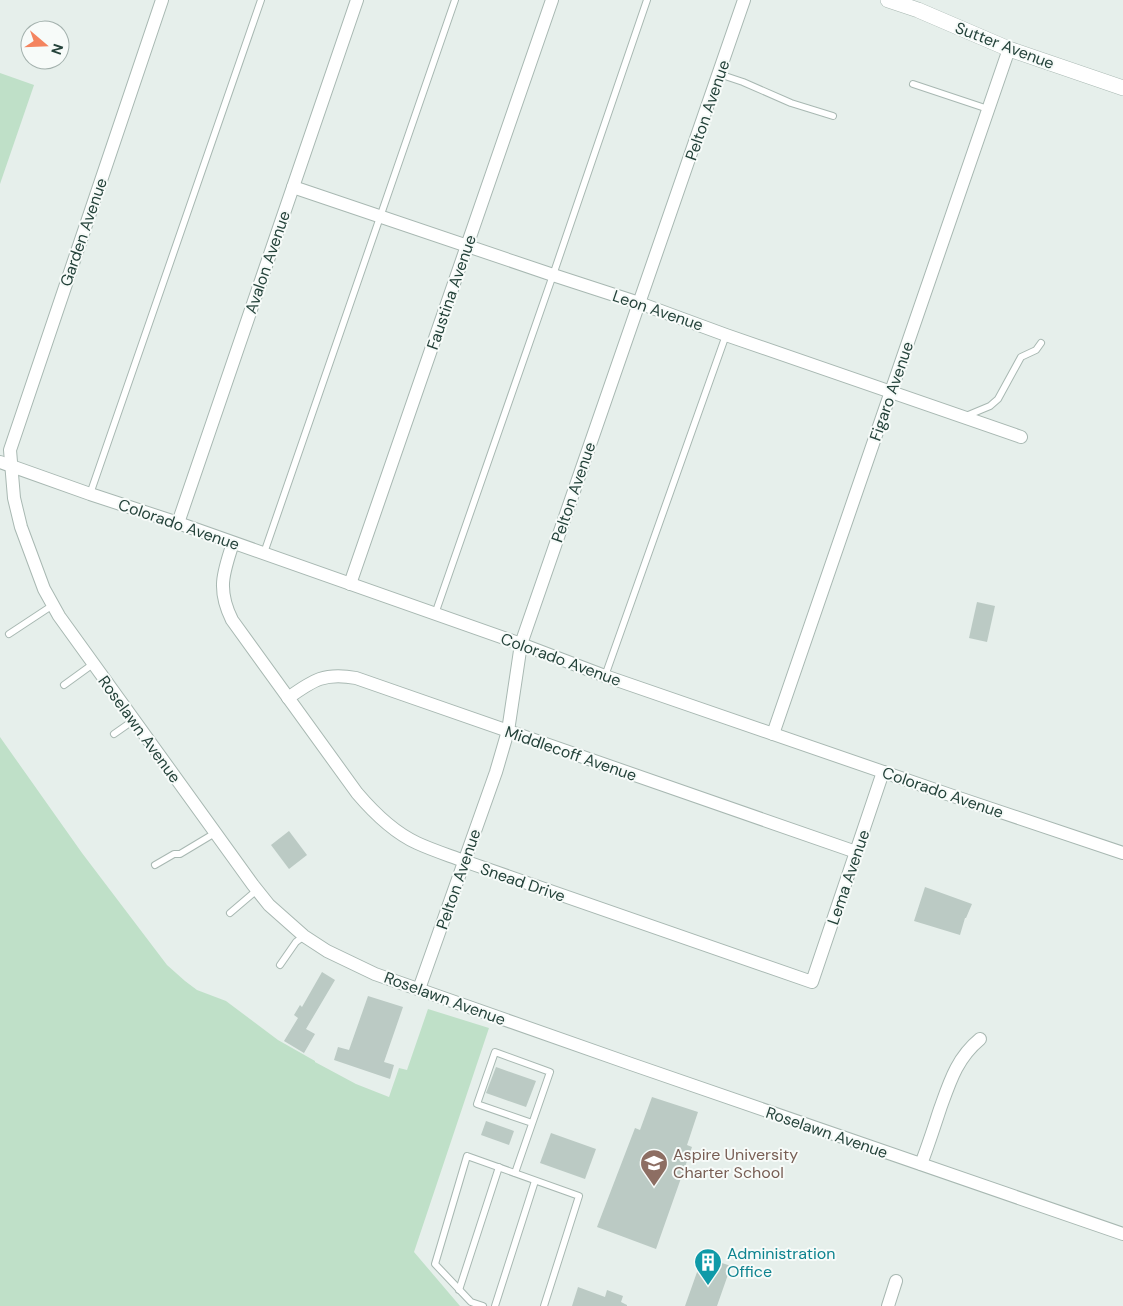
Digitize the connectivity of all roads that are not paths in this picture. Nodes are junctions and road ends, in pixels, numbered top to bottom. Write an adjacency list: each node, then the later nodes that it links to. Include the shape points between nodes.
1 (162, 0): 26 (street, Garden Avenue)
2 (261, 0): 27 (lane)
3 (357, 0): 16 (street, Avalon Avenue)
4 (456, 0): 17 (lane)
5 (552, 0): 18 (street, Faustina Avenue)
6 (647, 0): 19 (lane)
7 (744, 0): 11 (street, Pelton Avenue)
8 (888, 0): 9 (street, Sutter Avenue)
9 (920, 5): 10 (street, Sutter Avenue)
10 (1009, 49): 13 (street, Sutter Avenue); 14 (street, Figaro Avenue)
11 (719, 74): 15 (lane, via 790,103); 20 (street, Pelton Avenue)
12 (914, 84): 14 (lane)
13 (1123, 88)
14 (988, 108): 23 (street, Figaro Avenue)
15 (833, 116)
16 (293, 187): 17 (street, Leon Avenue); 28 (street, Avalon Avenue)
17 (381, 217): 18 (street, Leon Avenue); 30 (lane)
18 (468, 246): 19 (street, Leon Avenue); 31 (street, Faustina Avenue)
19 (553, 275): 20 (street, Leon Avenue); 33 (lane)
20 (639, 303): 21 (street, Leon Avenue); 35 (street, Pelton Avenue)
21 (726, 335): 23 (street, Leon Avenue); 37 (lane)
22 (1041, 343): 24 (lane, via 1036,350 1021,357 998,399)
23 (891, 391): 24 (street, Leon Avenue); 43 (street, Figaro Avenue)
24 (964, 417): 25 (street, Leon Avenue)
25 (1021, 436)
26 (5, 464): 27 (street, Colorado Avenue); 32 (street, Roselawn Avenue, via 21,527)
27 (90, 494): 28 (street, Colorado Avenue)
28 (178, 523): 29 (street, Colorado Avenue)
29 (233, 543): 30 (street, Colorado Avenue); 39 (street, Snead Drive, via 223,585 226,608)
30 (264, 553): 31 (street, Colorado Avenue)
31 (350, 584): 33 (street, Colorado Avenue)
32 (53, 605): 34 (lane); 36 (street, Roselawn Avenue)
33 (434, 614): 35 (street, Colorado Avenue)
34 (9, 634)
35 (521, 644): 37 (street, Colorado Avenue); 41 (street, Pelton Avenue)
36 (94, 664): 38 (lane); 40 (street, Roselawn Avenue)
37 (605, 676): 43 (street, Colorado Avenue)
38 (64, 685)
39 (288, 698): 41 (street, Middlecoff Avenue, via 322,678 346,676); 48 (street, Snead Drive, via 357,793 382,820 417,843)
40 (134, 720): 42 (lane); 45 (street, Roselawn Avenue)
41 (508, 731): 46 (street, Middlecoff Avenue); 48 (street, Pelton Avenue)
42 (114, 734)
43 (774, 734): 44 (street, Colorado Avenue)
44 (883, 772): 46 (street, Lema Avenue); 47 (street, Colorado Avenue)
45 (215, 833): 49 (lane); 50 (street, Roselawn Avenue)
46 (856, 852): 54 (street, Lema Avenue)
47 (1123, 853)
48 (464, 861): 54 (street, Snead Drive); 55 (street, Pelton Avenue)
49 (155, 865)
50 (257, 890): 51 (lane); 52 (street, Roselawn Avenue)
51 (230, 913)
52 (304, 936): 53 (lane); 55 (street, Roselawn Avenue, via 348,962)
53 (280, 965)
54 (812, 982)
55 (419, 989): 58 (street, Roselawn Avenue)
56 (980, 1038): 58 (street, via 961,1059 952,1076)
57 (532, 1123): 57 (lane, via 550,1072 495,1052 476,1104); 60 (lane)
58 (921, 1164): 62 (street, Roselawn Avenue)
59 (499, 1167): 60 (lane); 64 (lane); 64 (lane, via 467,1156 435,1264)
60 (515, 1173): 61 (lane)
61 (535, 1181): 66 (lane); 67 (lane, via 579,1196)
62 (1123, 1234)
63 (896, 1281): 68 (street)
64 (459, 1290): 65 (lane, via 471,1302)
65 (483, 1306)
66 (495, 1306)
67 (544, 1306)
68 (888, 1306)

